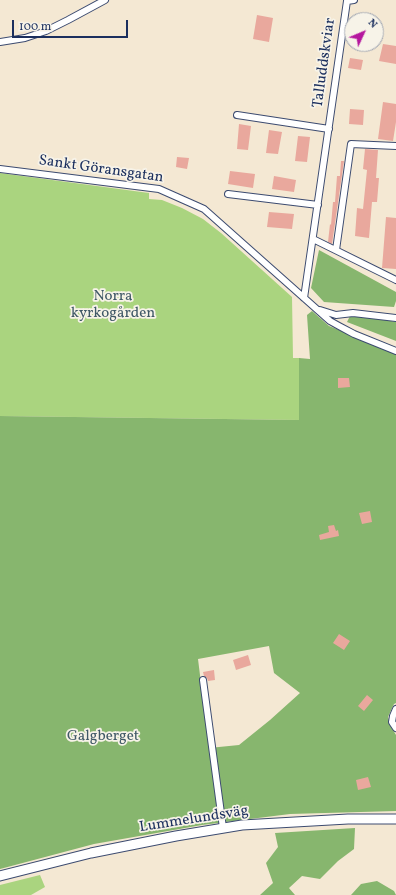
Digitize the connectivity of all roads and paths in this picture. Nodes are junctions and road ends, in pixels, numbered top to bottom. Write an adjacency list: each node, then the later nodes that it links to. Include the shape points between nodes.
1 (105, 0): 3 (street, via 46,30 25,38)
2 (349, 0): 5 (street, Talluddskviar)
3 (0, 42)
4 (237, 115): 5 (street, Talluddskviar)
5 (329, 129): 9 (street, Talluddskviar)
6 (396, 146): 11 (street, via 350,144)
7 (0, 169): 13 (street, Sankt Göransgatan, via 159,189 204,209)
8 (228, 194): 9 (street)
9 (318, 205): 10 (street, Talluddskviar)
10 (313, 239): 11 (street); 13 (street, Talluddskviar)
11 (336, 250): 12 (street)
12 (396, 280)
13 (304, 298): 14 (street, Sankt Göransgatan)
14 (317, 310): 15 (street, via 336,315 353,313); 16 (street, Sankt Göransgatan, via 354,334)
15 (396, 318)
16 (396, 351)
17 (203, 680): 21 (street)
18 (396, 709): 19 (street, via 392,722)
19 (396, 728)
20 (396, 819): 21 (main road, Lummelundsväg, via 348,819)
21 (223, 828): 22 (main road, Lummelundsväg, via 91,853)
22 (0, 876)

